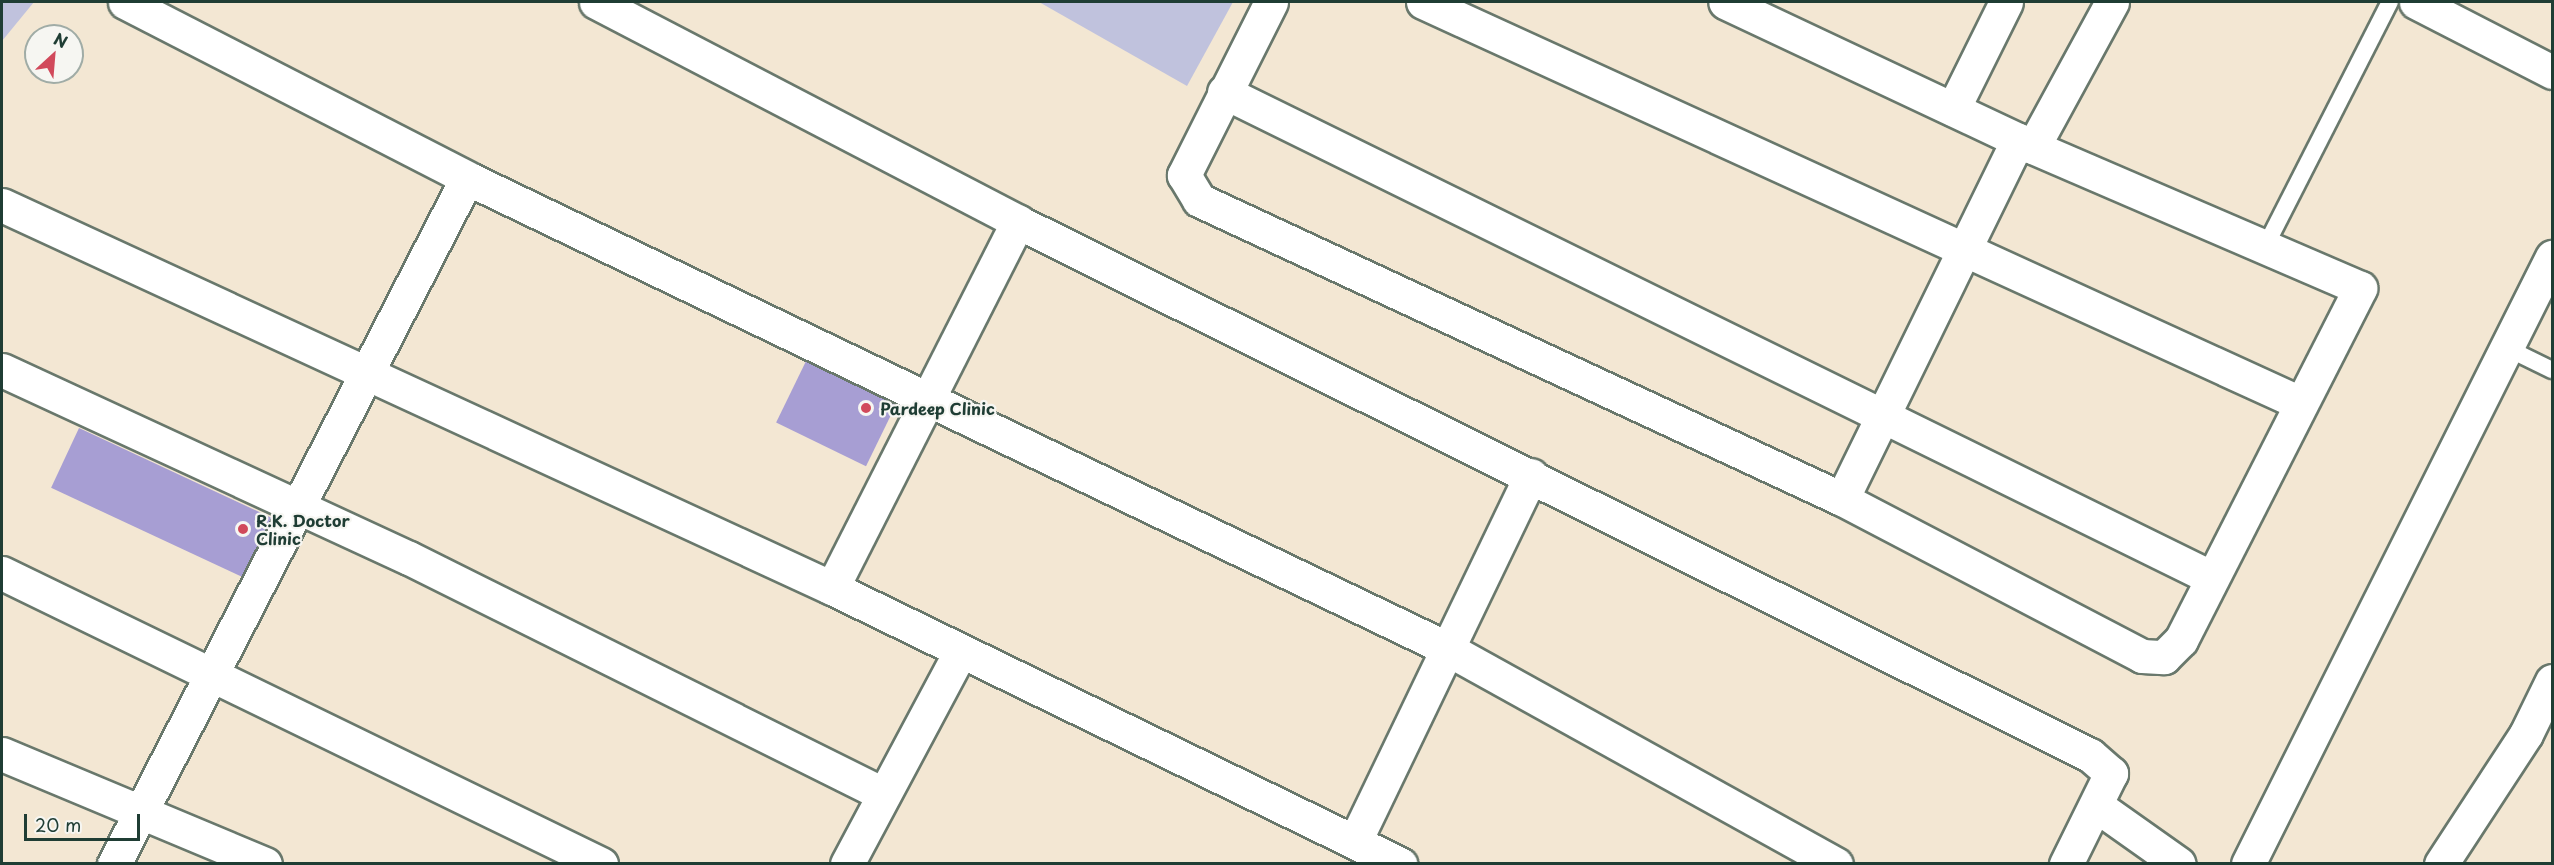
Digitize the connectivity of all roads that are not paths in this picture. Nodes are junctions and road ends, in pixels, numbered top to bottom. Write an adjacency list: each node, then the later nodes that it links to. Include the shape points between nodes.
1 (125, 2): 14 (street)
2 (596, 2): 16 (street)
3 (1271, 2): 11 (street)
4 (1423, 2): 17 (street)
5 (1725, 2): 12 (street)
6 (2006, 2): 12 (street)
7 (2112, 2): 13 (street)
8 (2390, 2): 18 (lane)
9 (2416, 2): 10 (street)
10 (2553, 72)
11 (1224, 92): 26 (street); 28 (street, via 1185,175 1199,200)
12 (1953, 109): 13 (street)
13 (2026, 143): 17 (street); 18 (street)
14 (467, 178): 23 (street); 24 (street)
15 (2, 205): 23 (street)
16 (1018, 222): 24 (street); 27 (street)
17 (1965, 249): 25 (street); 26 (street)
18 (2264, 249): 25 (street, via 2360,288)
19 (2553, 257): 20 (street)
20 (2507, 348): 22 (lane); 50 (street)
21 (2, 370): 29 (street)
22 (2553, 370)
23 (364, 374): 29 (street); 32 (street)
24 (924, 399): 32 (street); 33 (street)
25 (2300, 403): 31 (street)
26 (1882, 417): 28 (street); 31 (street)
27 (1531, 475): 33 (street); 39 (street, via 2090,755 2110,773)
28 (1842, 499): 31 (street, via 2156,659 2181,640)
29 (301, 508): 35 (street); 38 (street)
30 (2, 573): 35 (street)
31 (2212, 578)
32 (832, 588): 34 (street)
33 (1444, 647): 41 (street); 47 (street)
34 (960, 652): 38 (street); 41 (street)
35 (215, 676): 40 (street); 44 (street)
36 (2553, 681): 51 (street, via 2526,734)
37 (2, 754): 40 (street)
38 (883, 794): 45 (street)
39 (2097, 806): 48 (street); 49 (street)
40 (142, 810): 42 (street); 43 (street)
41 (1355, 841): 46 (street)
42 (114, 864)
43 (265, 864)
44 (601, 864)
45 (847, 864)
46 (1400, 864)
47 (1836, 864)
48 (2066, 864)
49 (2179, 864)
50 (2248, 864)
51 (2441, 864)

